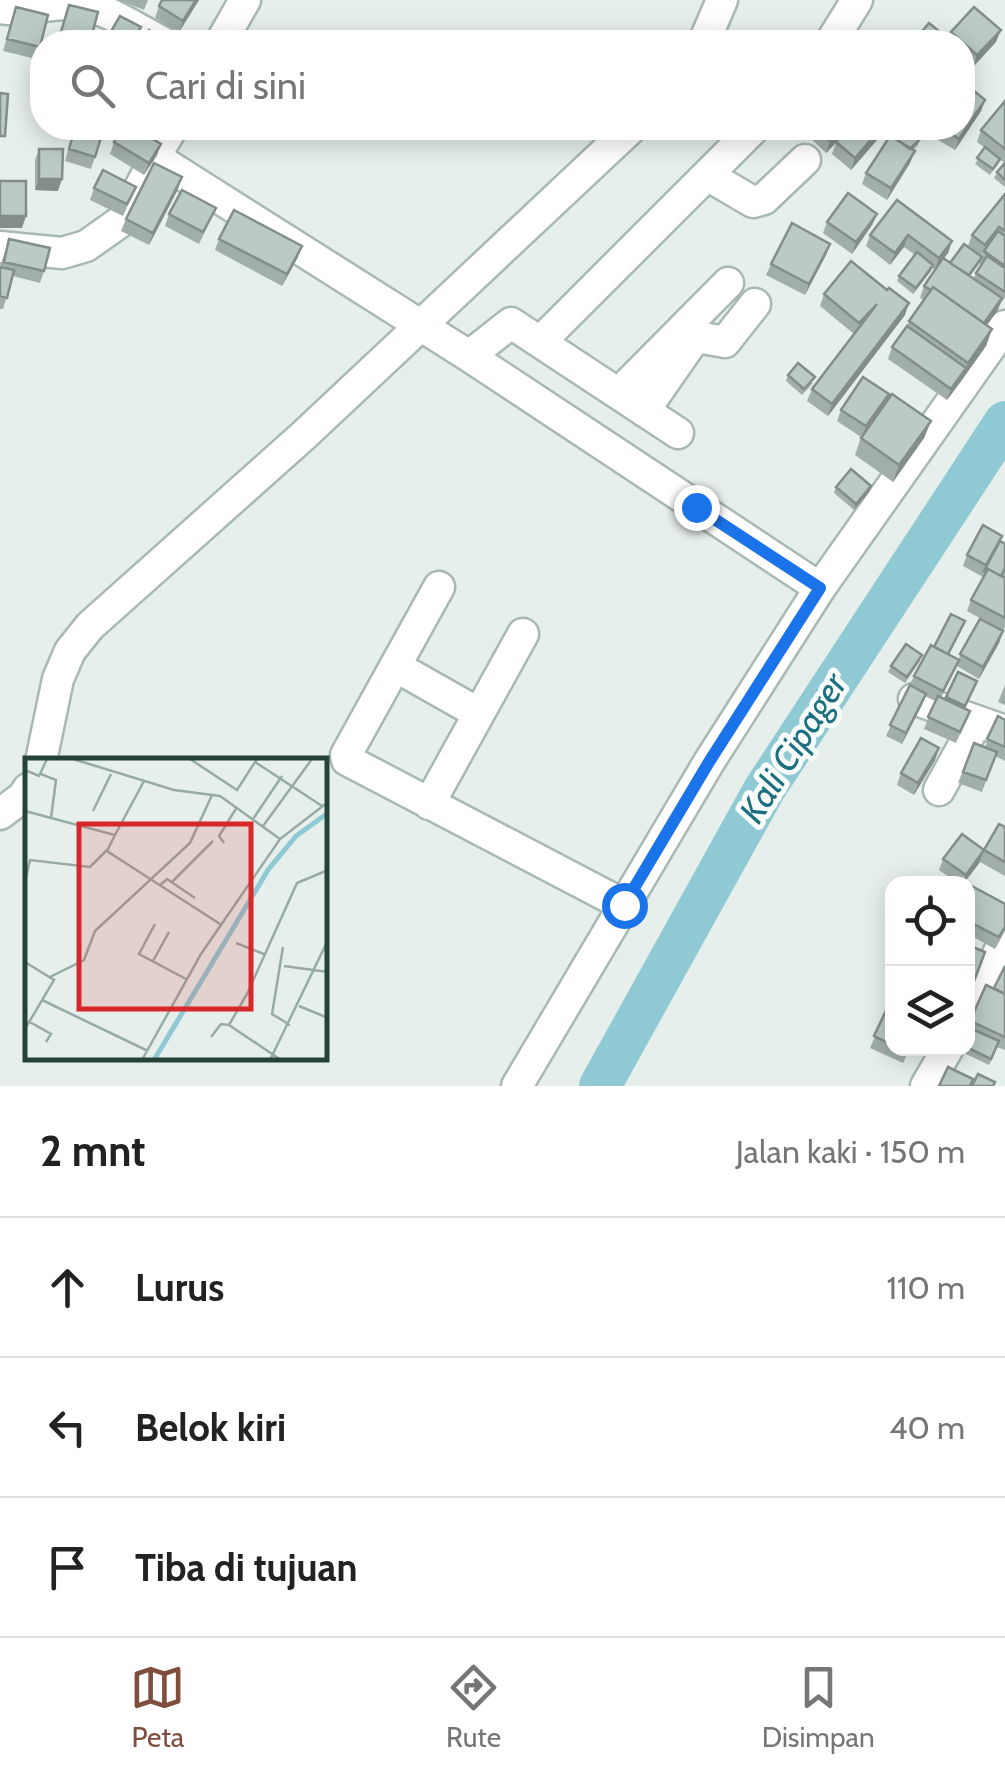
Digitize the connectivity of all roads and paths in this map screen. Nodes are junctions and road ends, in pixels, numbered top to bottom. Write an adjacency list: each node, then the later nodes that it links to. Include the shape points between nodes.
1 (244, 0): 6 (street)
2 (722, 0): 7 (street)
3 (858, 0): 8 (street)
4 (0, 8): 5 (street, via 76,4)
5 (138, 30)
6 (228, 30)
7 (709, 30)
8 (839, 30)
9 (165, 140): 14 (street, via 123,220 86,246 62,253); 18 (street, via 161,161)
10 (618, 140): 18 (street)
11 (742, 140): 13 (street)
12 (806, 160): 13 (street, via 754,202)
13 (706, 175): 20 (street)
14 (0, 247)
15 (728, 284): 17 (street)
16 (756, 304): 21 (street)
17 (693, 318): 21 (street); 23 (street)
18 (421, 326): 22 (street); 32 (street, via 90,626 58,679)
19 (1005, 326): 26 (street)
20 (541, 341): 22 (street, via 510,323); 23 (street)
21 (725, 342): 23 (street, via 697,338)
22 (469, 356): 26 (street)
23 (632, 402): 24 (street)
24 (678, 433)
25 (439, 587): 28 (street)
26 (820, 588): 37 (street)
27 (523, 634): 30 (street)
28 (395, 666): 30 (street); 35 (street, via 346,754)
29 (914, 698): 31 (street)
30 (478, 714): 35 (street)
31 (991, 726): 33 (street)
32 (42, 758)
33 (939, 790)
34 (25, 794): 36 (street)
35 (429, 804): 37 (street)
36 (0, 814)
37 (624, 905): 41 (street)
38 (1005, 940): 39 (street)
39 (975, 1001)
40 (943, 1056): 42 (street)
41 (516, 1086)
42 (926, 1086)

